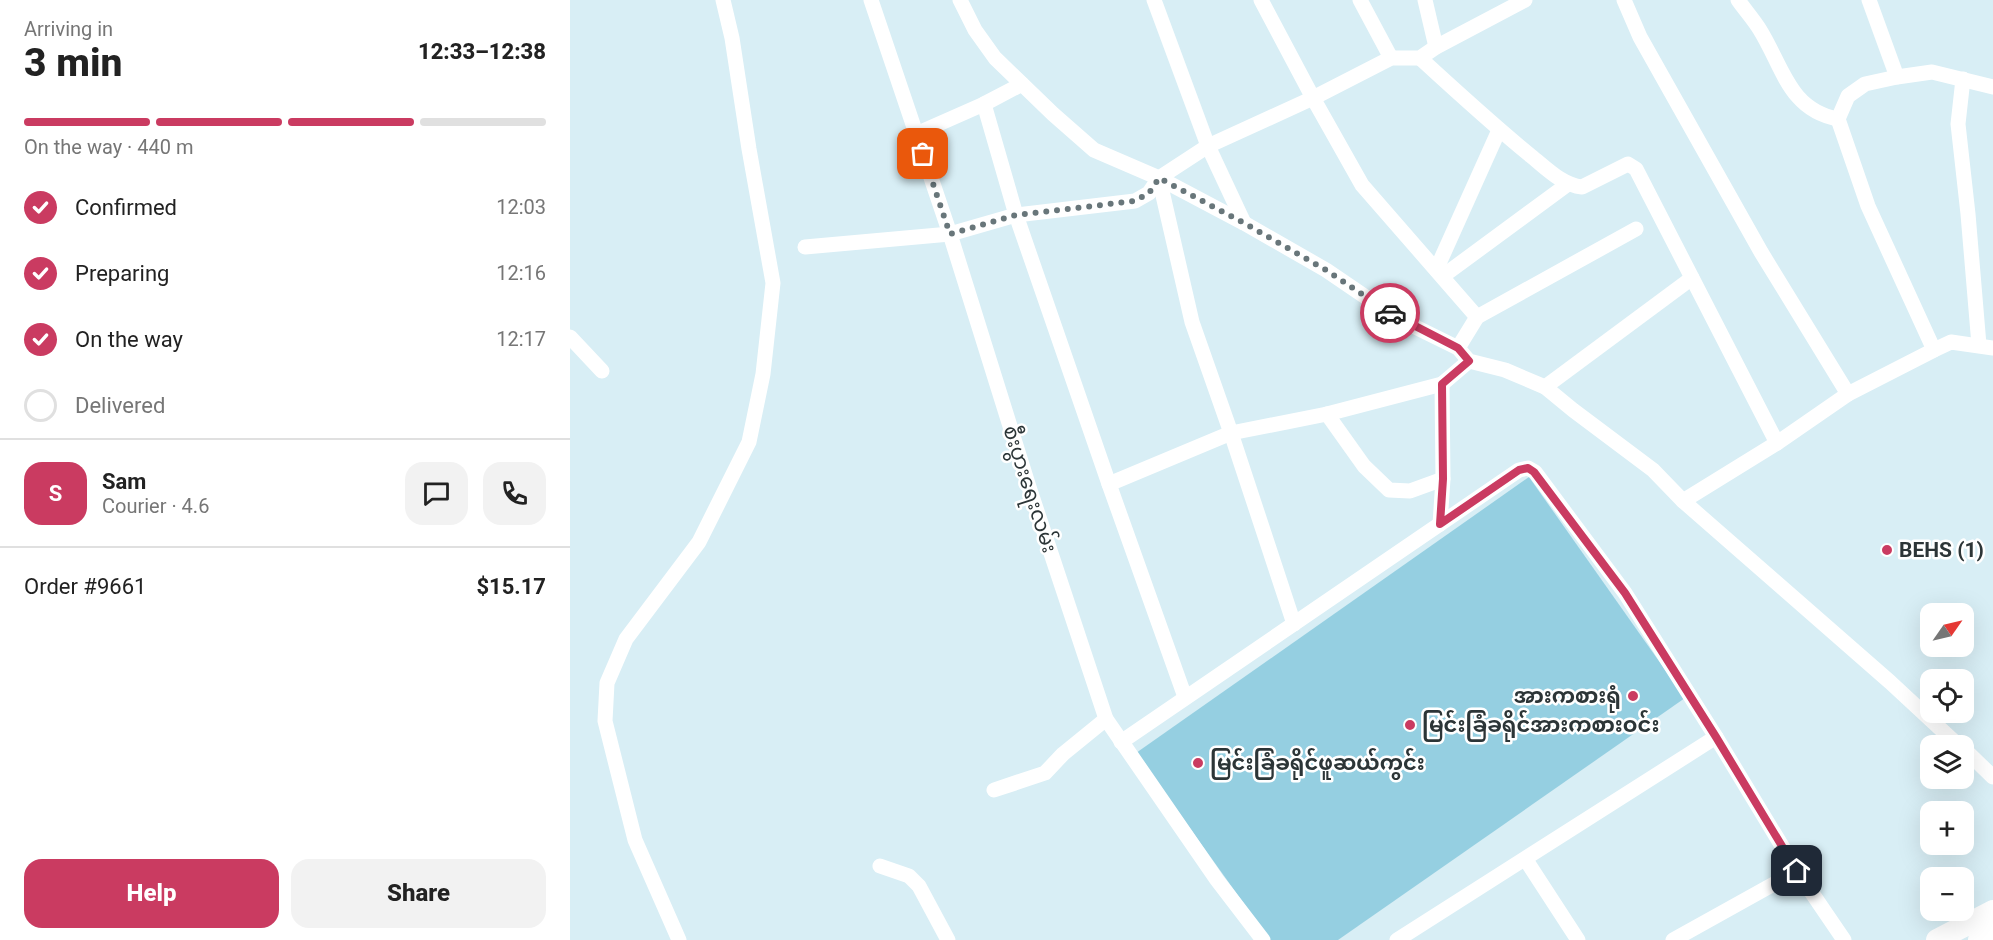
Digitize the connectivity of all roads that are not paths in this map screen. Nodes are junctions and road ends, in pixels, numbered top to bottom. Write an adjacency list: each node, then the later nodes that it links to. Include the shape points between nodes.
1 (723, 0): 65 (street, via 773,283 763,374 749,442 699,542 626,639 608,683 605,721 634,840)
2 (872, 0): 23 (street, စီးပွားရေးလမ်း)
3 (960, 0): 17 (street, via 995,58)
4 (1154, 0): 24 (street)
5 (1261, 0): 19 (street)
6 (1360, 0): 13 (street)
7 (1425, 0): 12 (street)
8 (1525, 0): 12 (street)
9 (1624, 0): 43 (street, via 1640,37 1755,241)
10 (1738, 0): 21 (street, via 1761,31 1795,95 1811,110)
11 (1869, 0): 15 (street)
12 (1436, 47): 14 (street)
13 (1391, 58): 14 (street); 19 (street)
14 (1420, 58): 22 (street)
15 (1898, 77): 16 (street, via 1932,72); 21 (street, via 1866,84 1848,96)
16 (1964, 79): 18 (street); 36 (street, via 1958,124)
17 (1022, 84): 20 (street); 25 (street, via 1094,150)
18 (1993, 87)
19 (1313, 98): 24 (street); 32 (street, via 1362,185)
20 (984, 104): 23 (street); 27 (street)
21 (1838, 119): 38 (street, via 1868,206)
22 (1499, 130): 26 (street); 32 (street)
23 (916, 134): 30 (street, စီးပွားရေးလမ်း)
24 (1208, 146): 25 (street); 28 (street)
25 (1159, 178): 27 (street, via 1149,193 1135,201); 28 (street); 45 (street, via 1192,322)
26 (1568, 184): 32 (street); 33 (street, via 1582,187 1628,164 1636,169)
27 (1016, 215): 30 (street); 48 (street)
28 (1244, 223): 37 (street, via 1326,270 1395,317)
29 (1636, 229): 34 (street)
30 (950, 234): 31 (street); 53 (street, စီးပွားရေးလမ်း)
31 (805, 247)
32 (1440, 272): 34 (street)
33 (1692, 278): 42 (street); 46 (street)
34 (1477, 317): 37 (street)
35 (572, 345): 40 (street)
36 (1986, 346): 38 (street, via 1951,342)
37 (1458, 348): 39 (street)
38 (1934, 350): 43 (street)
39 (1469, 361): 41 (street); 42 (street, via 1505,370)
40 (602, 371)
41 (1442, 384): 44 (street); 47 (street)
42 (1545, 387): 49 (street, via 1653,470)
43 (1848, 394): 46 (street)
44 (1327, 414): 45 (street); 47 (street, via 1364,466 1389,490 1410,491)
45 (1231, 433): 48 (street); 51 (street)
46 (1777, 443): 49 (street)
47 (1443, 479): 50 (street)
48 (1109, 484): 52 (street)
49 (1683, 501): 54 (street)
50 (1440, 524): 51 (street); 55 (street, via 1519,470 1528,468 1534,472 1625,593)
51 (1294, 624): 52 (street)
52 (1185, 697): 56 (street)
53 (1106, 719): 56 (street, စီးပွားရေးလမ်း); 59 (street, via 1046,773)
54 (1947, 735)
55 (1716, 737): 60 (street); 62 (street)
56 (1121, 742): 67 (street, စီးပွားရေးလမ်း, via 1216,880)
57 (1974, 759): 58 (street)
58 (1993, 777)
59 (994, 790)
60 (1526, 860): 68 (street); 69 (street)
61 (880, 866): 66 (street, via 909,876)
62 (1797, 871): 70 (street); 71 (street)
63 (1993, 911): 72 (highway)
64 (1993, 936): 73 (highway)
65 (679, 940)
66 (948, 940)
67 (1263, 940)
68 (1396, 940)
69 (1578, 940)
70 (1673, 940)
71 (1844, 940)
72 (1936, 940)
73 (1978, 940)

